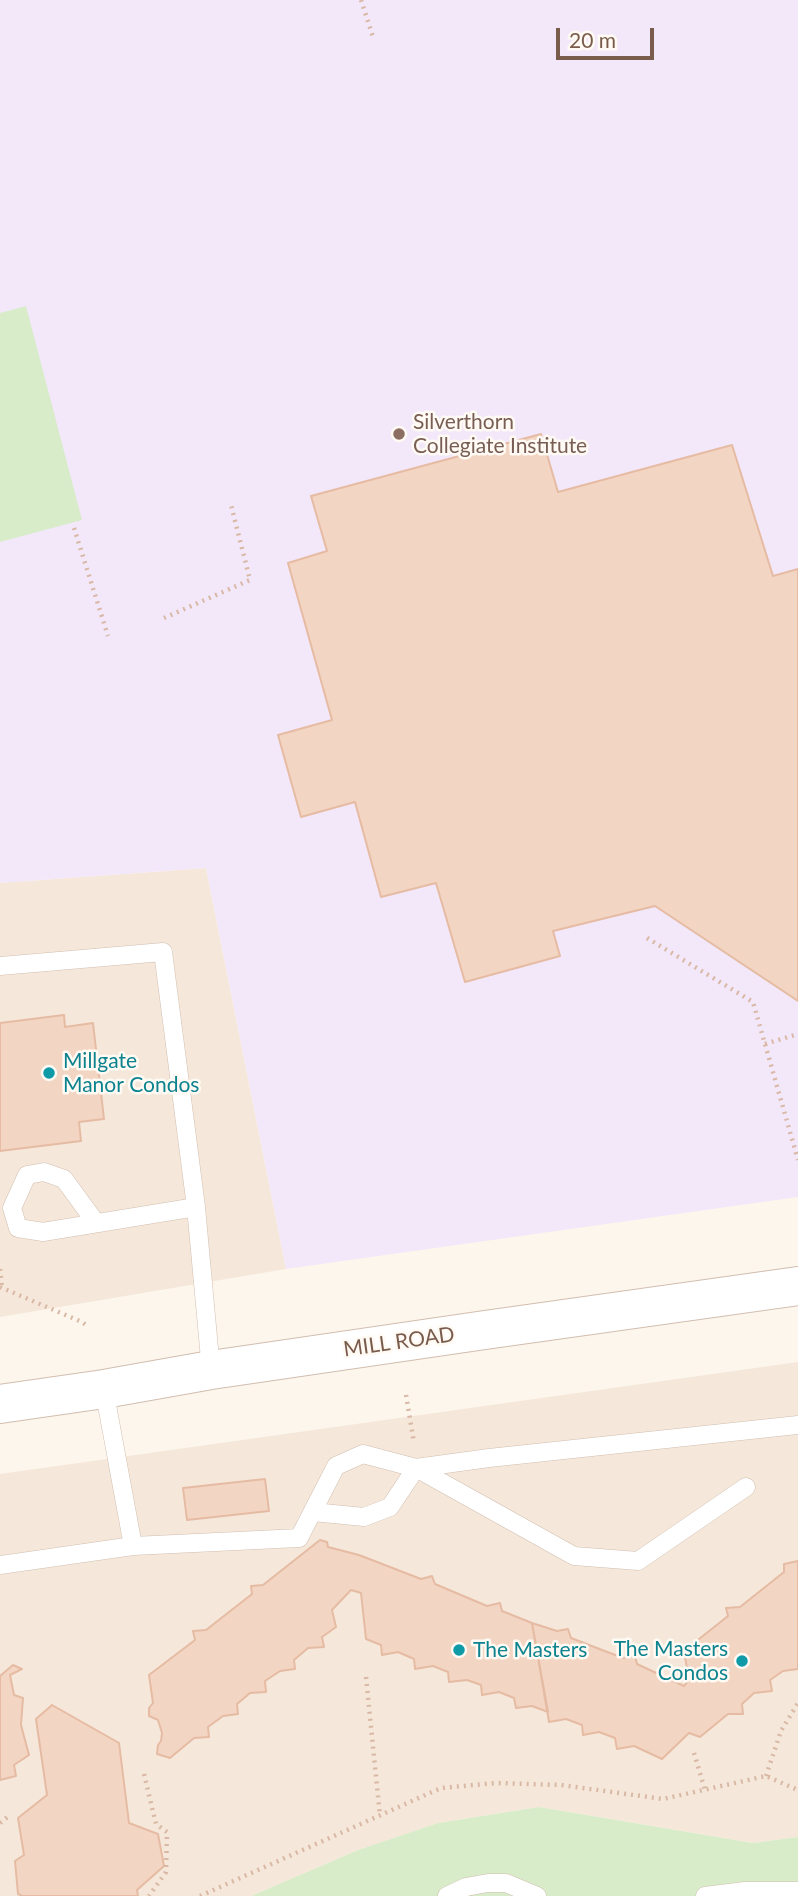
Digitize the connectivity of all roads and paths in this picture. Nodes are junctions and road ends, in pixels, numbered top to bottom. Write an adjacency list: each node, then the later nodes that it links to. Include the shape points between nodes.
1 (361, 0): 2 (path)
2 (373, 37)
3 (231, 505): 5 (path, via 250,580)
4 (74, 528): 6 (path)
5 (164, 618)
6 (108, 636)
7 (647, 938): 10 (path, via 753,1002)
8 (0, 966): 12 (lane, via 163,952)
9 (798, 1034): 10 (path)
10 (765, 1044): 11 (path)
11 (798, 1160)
12 (196, 1207): 13 (lane); 18 (lane)
13 (96, 1223): 13 (lane, via 43,1232 18,1228 12,1208 27,1175 44,1172 64,1179)
14 (0, 1269): 16 (path)
15 (798, 1286): 18 (street, MILL ROAD)
16 (1, 1288): 17 (path)
17 (89, 1327)
18 (211, 1370): 19 (street, MILL ROAD)
19 (104, 1389): 21 (street, MILL ROAD); 27 (lane)
20 (406, 1395): 23 (path)
21 (0, 1404)
22 (798, 1424): 24 (lane)
23 (412, 1429)
24 (416, 1468): 25 (lane, via 574,1556 639,1561); 26 (lane, via 390,1507 364,1517); 26 (lane, via 363,1454 336,1466)
25 (746, 1487)
26 (313, 1511): 27 (lane, via 299,1538)
27 (133, 1546): 28 (lane)
28 (0, 1565)
29 (366, 1677): 37 (path)
30 (798, 1703): 33 (path, via 781,1731)
31 (694, 1753): 34 (path)
32 (144, 1774): 40 (path, via 156,1824 167,1832 166,1872)
33 (766, 1776): 34 (path); 35 (path)
34 (705, 1790): 37 (path, via 663,1799 561,1785 496,1783 441,1788)
35 (798, 1790)
36 (10, 1815): 38 (path)
37 (380, 1816): 41 (path)
38 (0, 1823)
39 (798, 1891): 44 (lane)
40 (149, 1896)
41 (200, 1896)
42 (447, 1896): 43 (lane, via 466,1887 506,1883)
43 (537, 1896)
44 (705, 1896)

